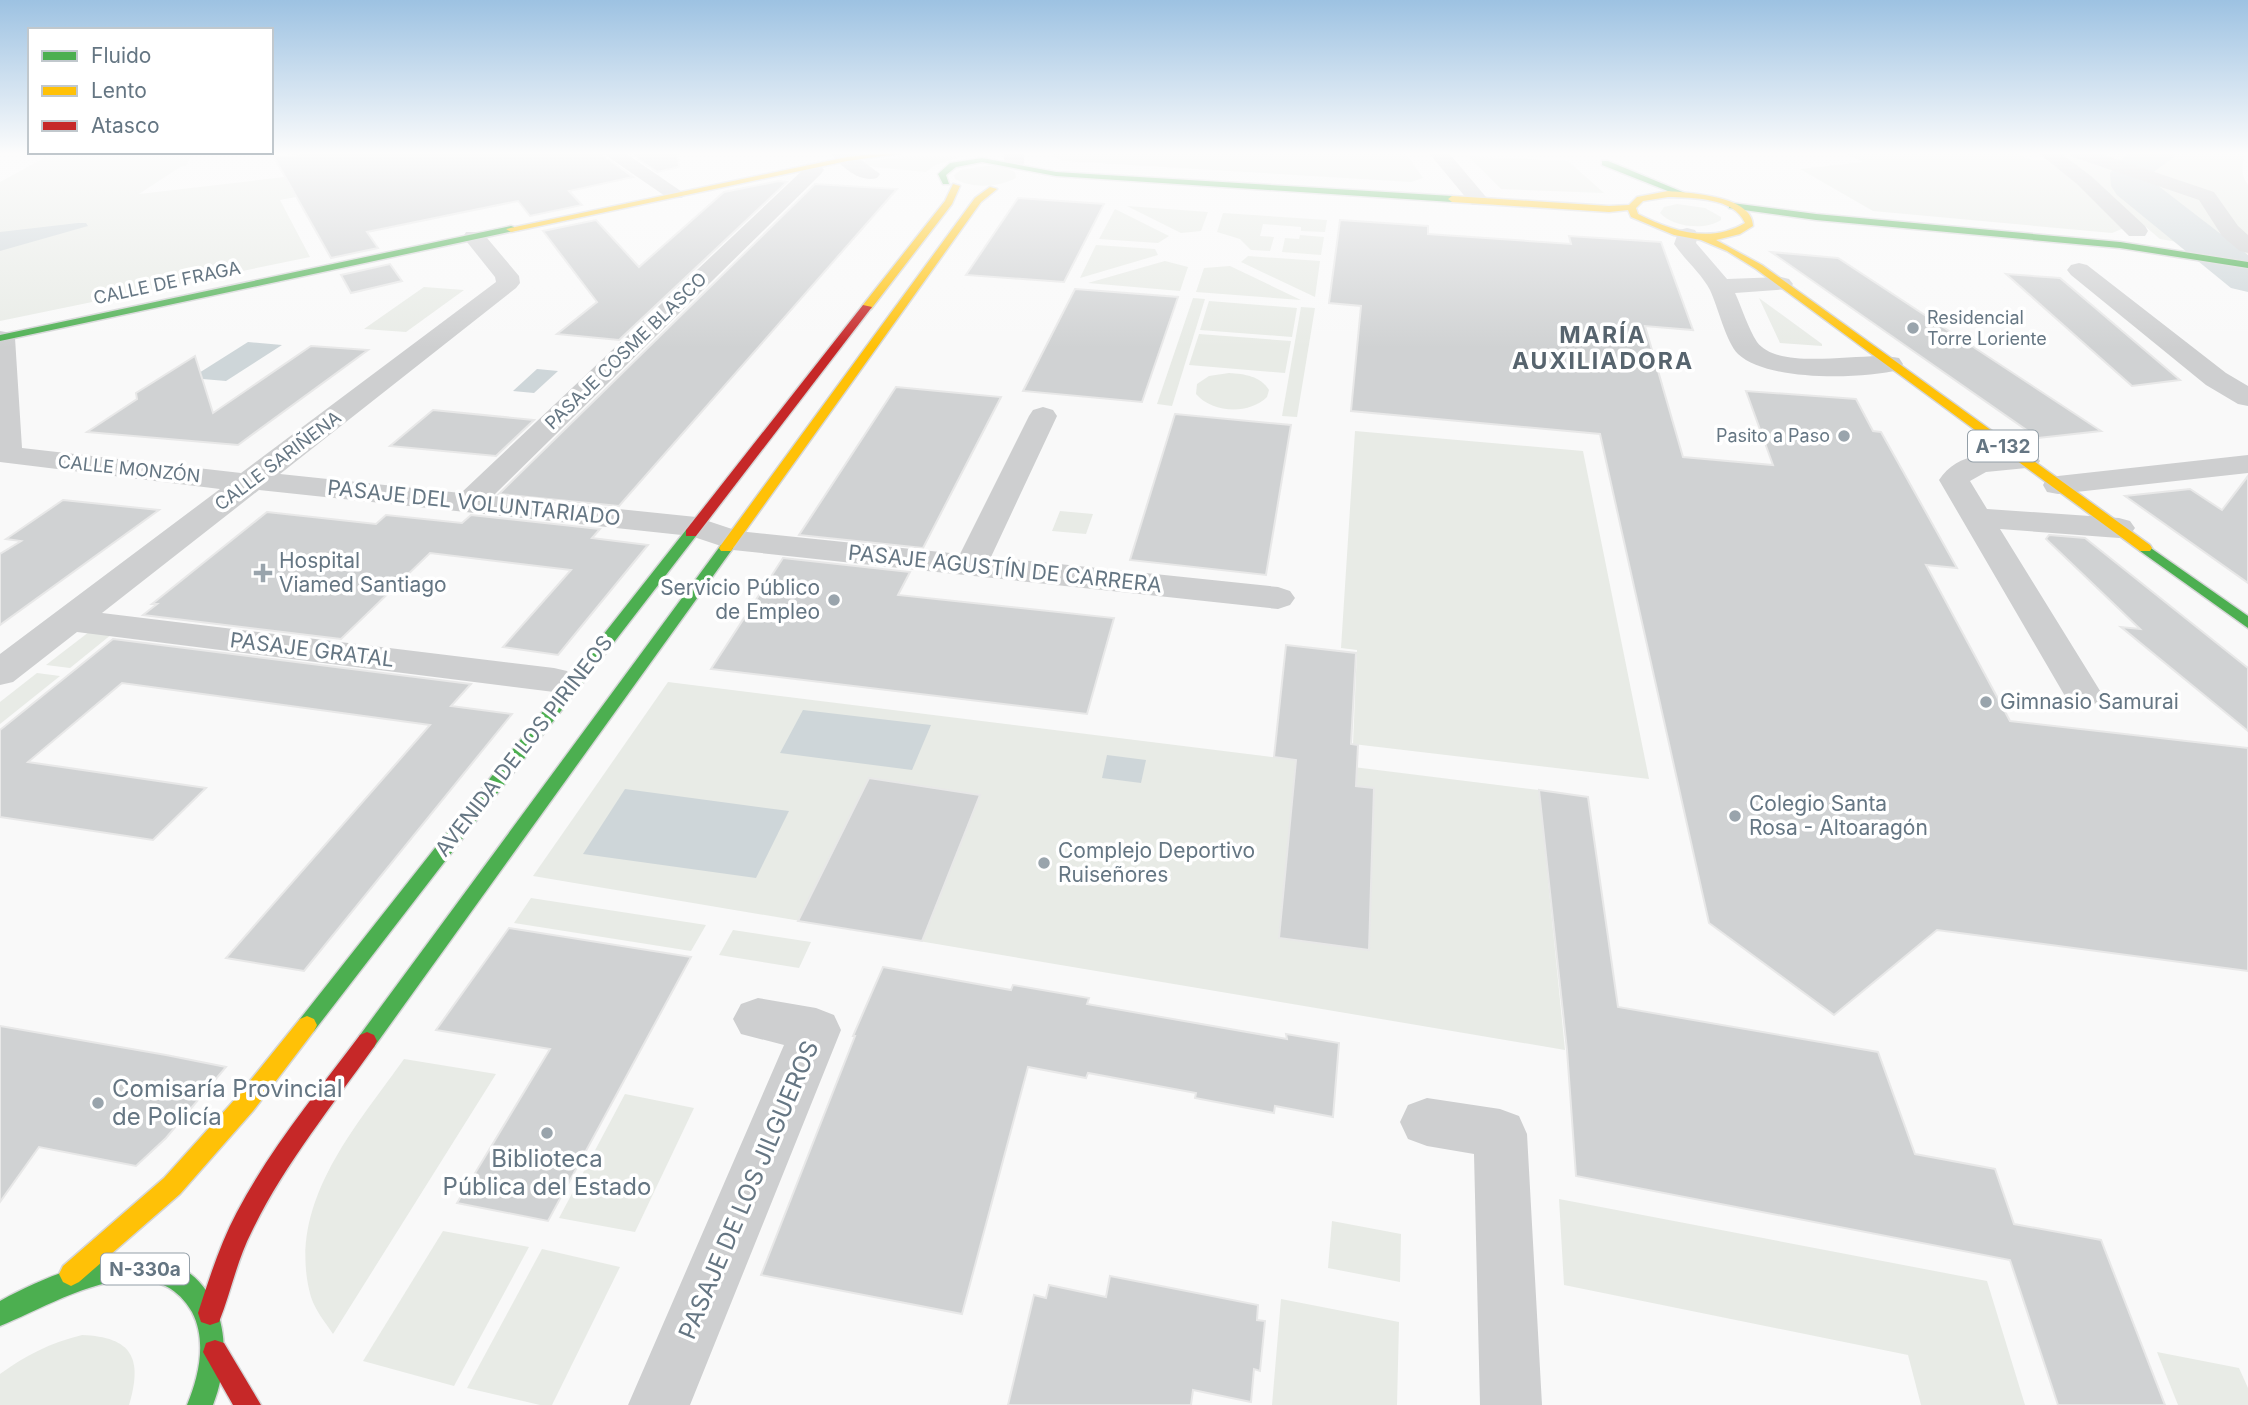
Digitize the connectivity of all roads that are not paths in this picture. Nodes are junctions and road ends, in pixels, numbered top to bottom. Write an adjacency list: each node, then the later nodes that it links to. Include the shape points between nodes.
1 (565, 218): 14 (main road, CALLE DE FRAGA)
2 (756, 218): 32 (street, PASAJE COSME BLASCO)
3 (937, 218): 34 (main road, AVENIDA DE LOS PIRINEOS)
4 (966, 218): 36 (main road, AVENIDA DE LOS PIRINEOS)
5 (1533, 218): 12 (main road)
6 (1638, 218): 12 (main road, A-132)
7 (1748, 218): 13 (main road)
8 (1821, 218): 16 (main road)
9 (2123, 218): 11 (street)
10 (2221, 218): 15 (street)
11 (2137, 231)
12 (1683, 234): 13 (main road); 18 (main road, A-132, via 1730,249); 22 (street, via 1685,244)
13 (1752, 234): 16 (main road); 18 (main road)
14 (474, 237): 23 (main road, CALLE DE FRAGA); 30 (street, CALLE SARIÑENA, via 508,283)
15 (2248, 246)
16 (2123, 251): 17 (main road); 20 (main road)
17 (2248, 265)
18 (1759, 267): 21 (main road, A-132)
19 (2079, 270): 25 (street, via 2216,379)
20 (2248, 277)
21 (1781, 284): 22 (street); 24 (main road, A-132)
22 (1720, 286): 24 (street, via 1746,348 1757,356 1776,362 1858,368)
23 (1, 338): 27 (street)
24 (1890, 364): 28 (main road, A-132)
25 (2248, 398)
26 (1043, 416): 37 (street)
27 (4, 458): 30 (street, CALLE MONZÓN)
28 (2025, 461): 31 (main road, A-132); 33 (street, via 1986,463 1958,474 1954,480)
29 (2248, 464): 31 (street)
30 (251, 481): 32 (street, PASAJE DEL VOLUNTARIADO); 39 (street, CALLE SARIÑENA)
31 (2058, 485): 35 (main road, A-132)
32 (469, 502): 34 (street, PASAJE DEL VOLUNTARIADO)
33 (1976, 518): 35 (street); 43 (street)
34 (696, 527): 36 (street, PASAJE DEL VOLUNTARIADO); 46 (main road, AVENIDA DE LOS PIRINEOS, via 207,1149 129,1226)
35 (2119, 528): 40 (main road, A-132)
36 (733, 540): 37 (street, PASAJE AGUSTÍN DE CARRERA); 48 (main road, AVENIDA DE LOS PIRINEOS, via 276,1168 230,1252)
37 (971, 565): 38 (street, PASAJE AGUSTÍN DE CARRERA)
38 (1278, 598)
39 (70, 620): 41 (street, CALLE SARIÑENA); 42 (street, PASAJE GRATAL)
40 (2248, 623)
41 (0, 673)
42 (554, 680)
43 (2083, 694)
44 (758, 1019): 52 (street, PASAJE DE LOS JILGUEROS, via 817,1030)
45 (1427, 1122): 53 (street, via 1500,1134)
46 (64, 1280): 47 (main road, N-330a); 48 (main road, N-330a, via 114,1268 157,1270 189,1285)
47 (4, 1310)
48 (209, 1313): 49 (main road, N-330a)
49 (215, 1352): 50 (main road, N-330a); 51 (main road, N-330a)
50 (200, 1405)
51 (248, 1405)
52 (659, 1405)
53 (1511, 1405)

